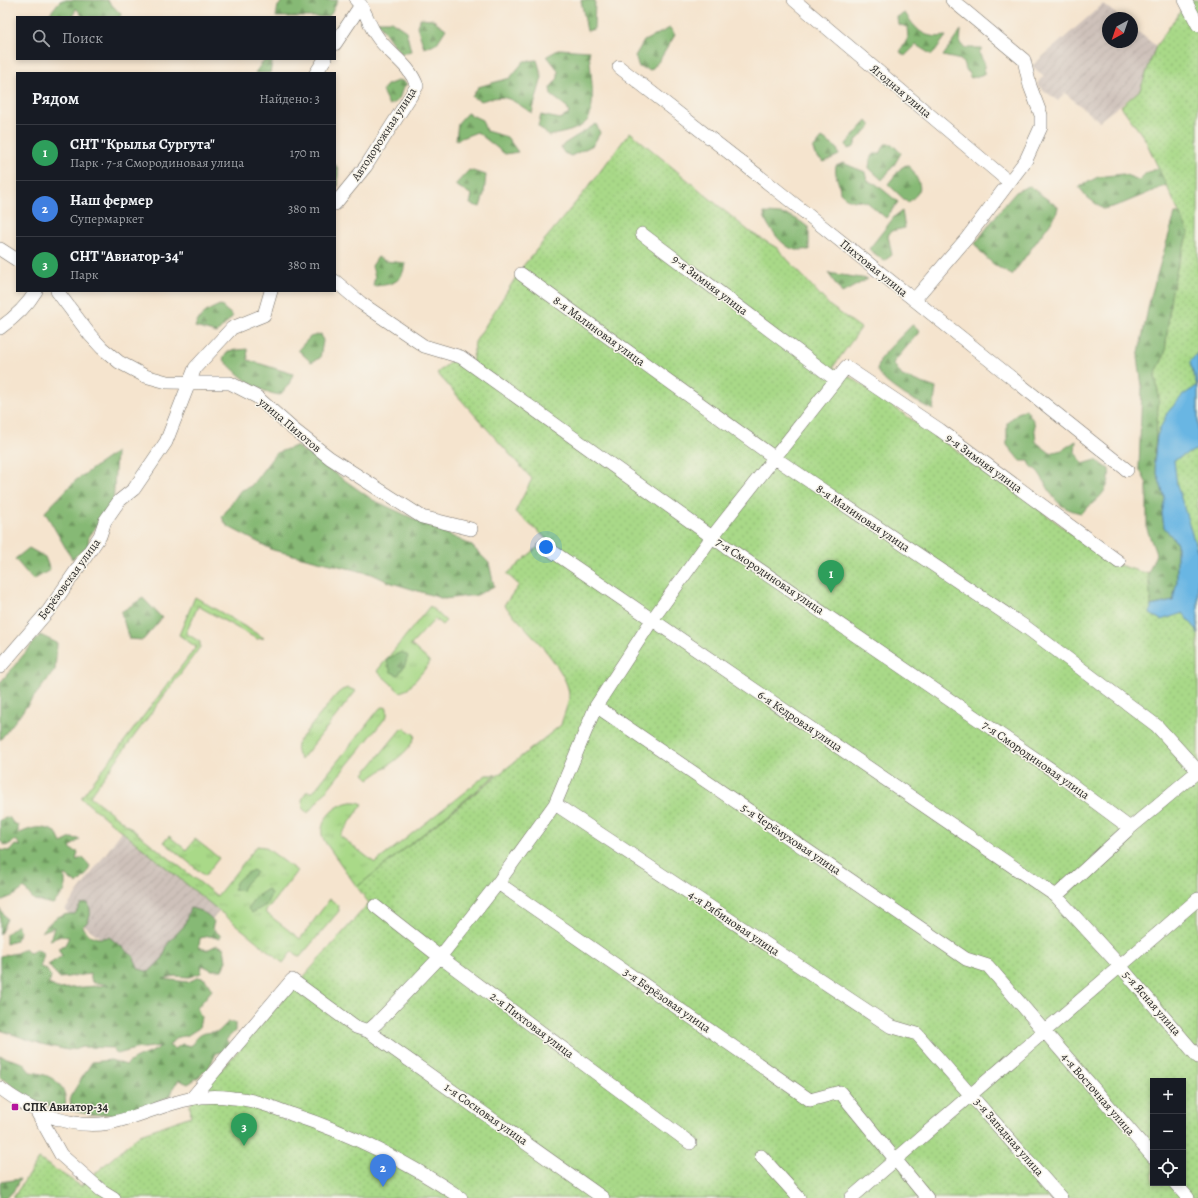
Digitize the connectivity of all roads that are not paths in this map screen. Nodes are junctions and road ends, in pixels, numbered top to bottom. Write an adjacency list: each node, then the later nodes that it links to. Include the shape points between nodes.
1 (794, 0): 10 (street, Ягодная улица)
2 (952, 0): 10 (street, via 1024,60 1041,115 1041,127 1026,160)
3 (1184, 0): 5 (street)
4 (359, 2): 6 (street); 11 (street, Автодорожная улица, via 376,36 413,75 417,86 366,166)
5 (1198, 25)
6 (336, 42)
7 (324, 60): 9 (street)
8 (619, 67): 20 (street, Пихтовая улица)
9 (317, 72)
10 (1010, 182): 20 (street)
11 (336, 203)
12 (642, 234): 22 (street, 9-я Зимняя улица)
13 (0, 250): 14 (street)
14 (16, 259)
15 (521, 274): 24 (street, 8-я Малиновая улица)
16 (336, 282): 27 (street, 7-я Смородиновая улица, via 361,303 424,346 461,356)
17 (35, 292): 21 (street, via 13,319)
18 (58, 292): 23 (street, улица Пилотов, via 94,340 119,362 146,376)
19 (271, 292): 23 (street, via 264,315 232,328 195,368)
20 (914, 300): 25 (street, Пихтовая улица)
21 (0, 328)
22 (836, 380): 24 (street); 29 (street, 9-я Зимняя улица, via 846,367 940,430)
23 (187, 384): 26 (street, улица Пилотов, via 230,383 250,393 330,458 422,517); 31 (street, Берёзовская улица, via 166,442 134,489 119,501 105,521 100,536 50,610)
24 (775, 458): 27 (street); 33 (street, 8-я Малиновая улица, via 1027,628 1157,726)
25 (1127, 470)
26 (471, 529)
27 (712, 537): 30 (street); 35 (street, 7-я Смородиновая улица, via 1052,770)
28 (543, 545): 30 (street, 6-я Кедровая улица)
29 (1119, 562)
30 (652, 620): 32 (street); 37 (street, 6-я Кедровая улица)
31 (0, 667)
32 (596, 706): 34 (street); 41 (street, 5-я Черёмуховая улица, via 966,959)
33 (1198, 771): 35 (street)
34 (555, 804): 36 (street); 45 (street, 4-я Рябиновая улица, via 890,1026)
35 (1130, 828): 37 (street)
36 (498, 883): 40 (street); 54 (street, 3-я Берёзовая улица, via 810,1100 840,1092)
37 (1056, 896): 42 (street, 6-я Кедровая улица)
38 (375, 906): 40 (street, 2-я Пихтовая улица)
39 (1195, 906): 42 (street)
40 (440, 957): 43 (street); 51 (street, 2-я Пихтовая улица)
41 (988, 966): 44 (street, 4-я Восточная улица)
42 (1121, 967): 44 (street); 46 (street, 5-я Ясная улица)
43 (368, 1030): 49 (street, 1-я Сосновая улица, via 356,1026 292,980); 58 (street, 1-я Сосновая улица)
44 (1044, 1031): 48 (street); 52 (street, 4-я Восточная улица)
45 (917, 1034): 48 (street, 3-я Западная улица)
46 (1198, 1057)
47 (0, 1088): 50 (street)
48 (972, 1095): 54 (street); 62 (street, 3-я Западная улица)
49 (191, 1099): 50 (street, via 109,1123 69,1122); 57 (street, via 215,1097 254,1101 313,1121 360,1140 406,1163)
50 (37, 1112): 56 (street, via 61,1155)
51 (690, 1143)
52 (1150, 1154)
53 (761, 1156): 59 (street)
54 (895, 1161): 60 (street); 61 (street)
55 (1178, 1186): 63 (street)
56 (114, 1198)
57 (461, 1198)
58 (603, 1198)
59 (799, 1198)
60 (852, 1198)
61 (927, 1198)
62 (1061, 1198)
63 (1188, 1198)

